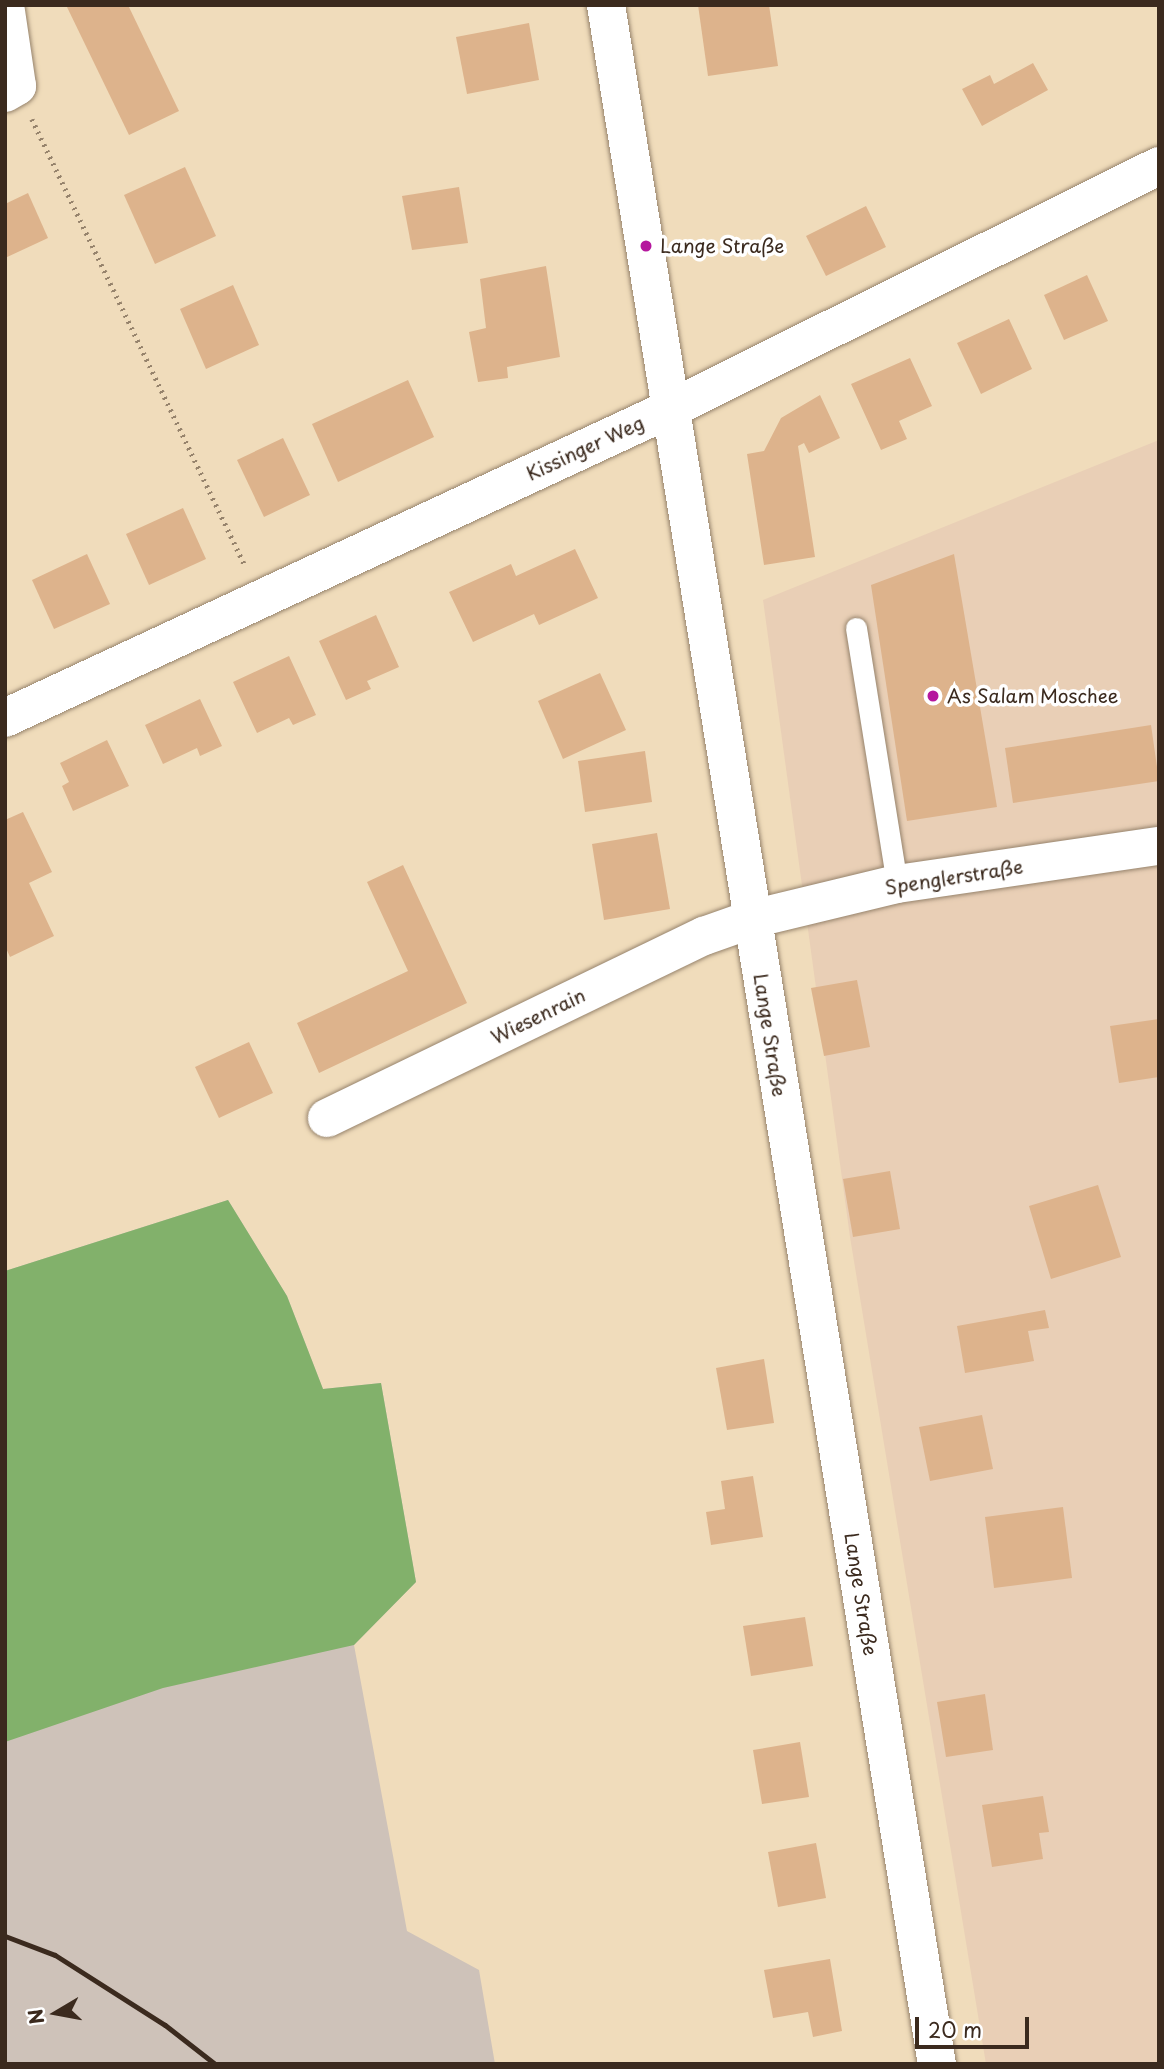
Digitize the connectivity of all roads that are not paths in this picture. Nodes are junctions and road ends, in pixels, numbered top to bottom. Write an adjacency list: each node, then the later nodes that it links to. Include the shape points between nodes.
1 (5, 5): 3 (street)
2 (606, 5): 5 (street, Lange Straße)
3 (11, 90)
4 (1159, 166): 5 (street, Kissinger Weg)
5 (673, 408): 7 (street, Kissinger Weg); 10 (street, Lange Straße)
6 (856, 628): 9 (lane)
7 (5, 718)
8 (1159, 846): 9 (street, Spenglerstraße)
9 (897, 884): 10 (street, Spenglerstraße)
10 (752, 919): 11 (street, Wiesenrain, via 704,936); 12 (street, Lange Straße)
11 (327, 1118)
12 (937, 2064)

